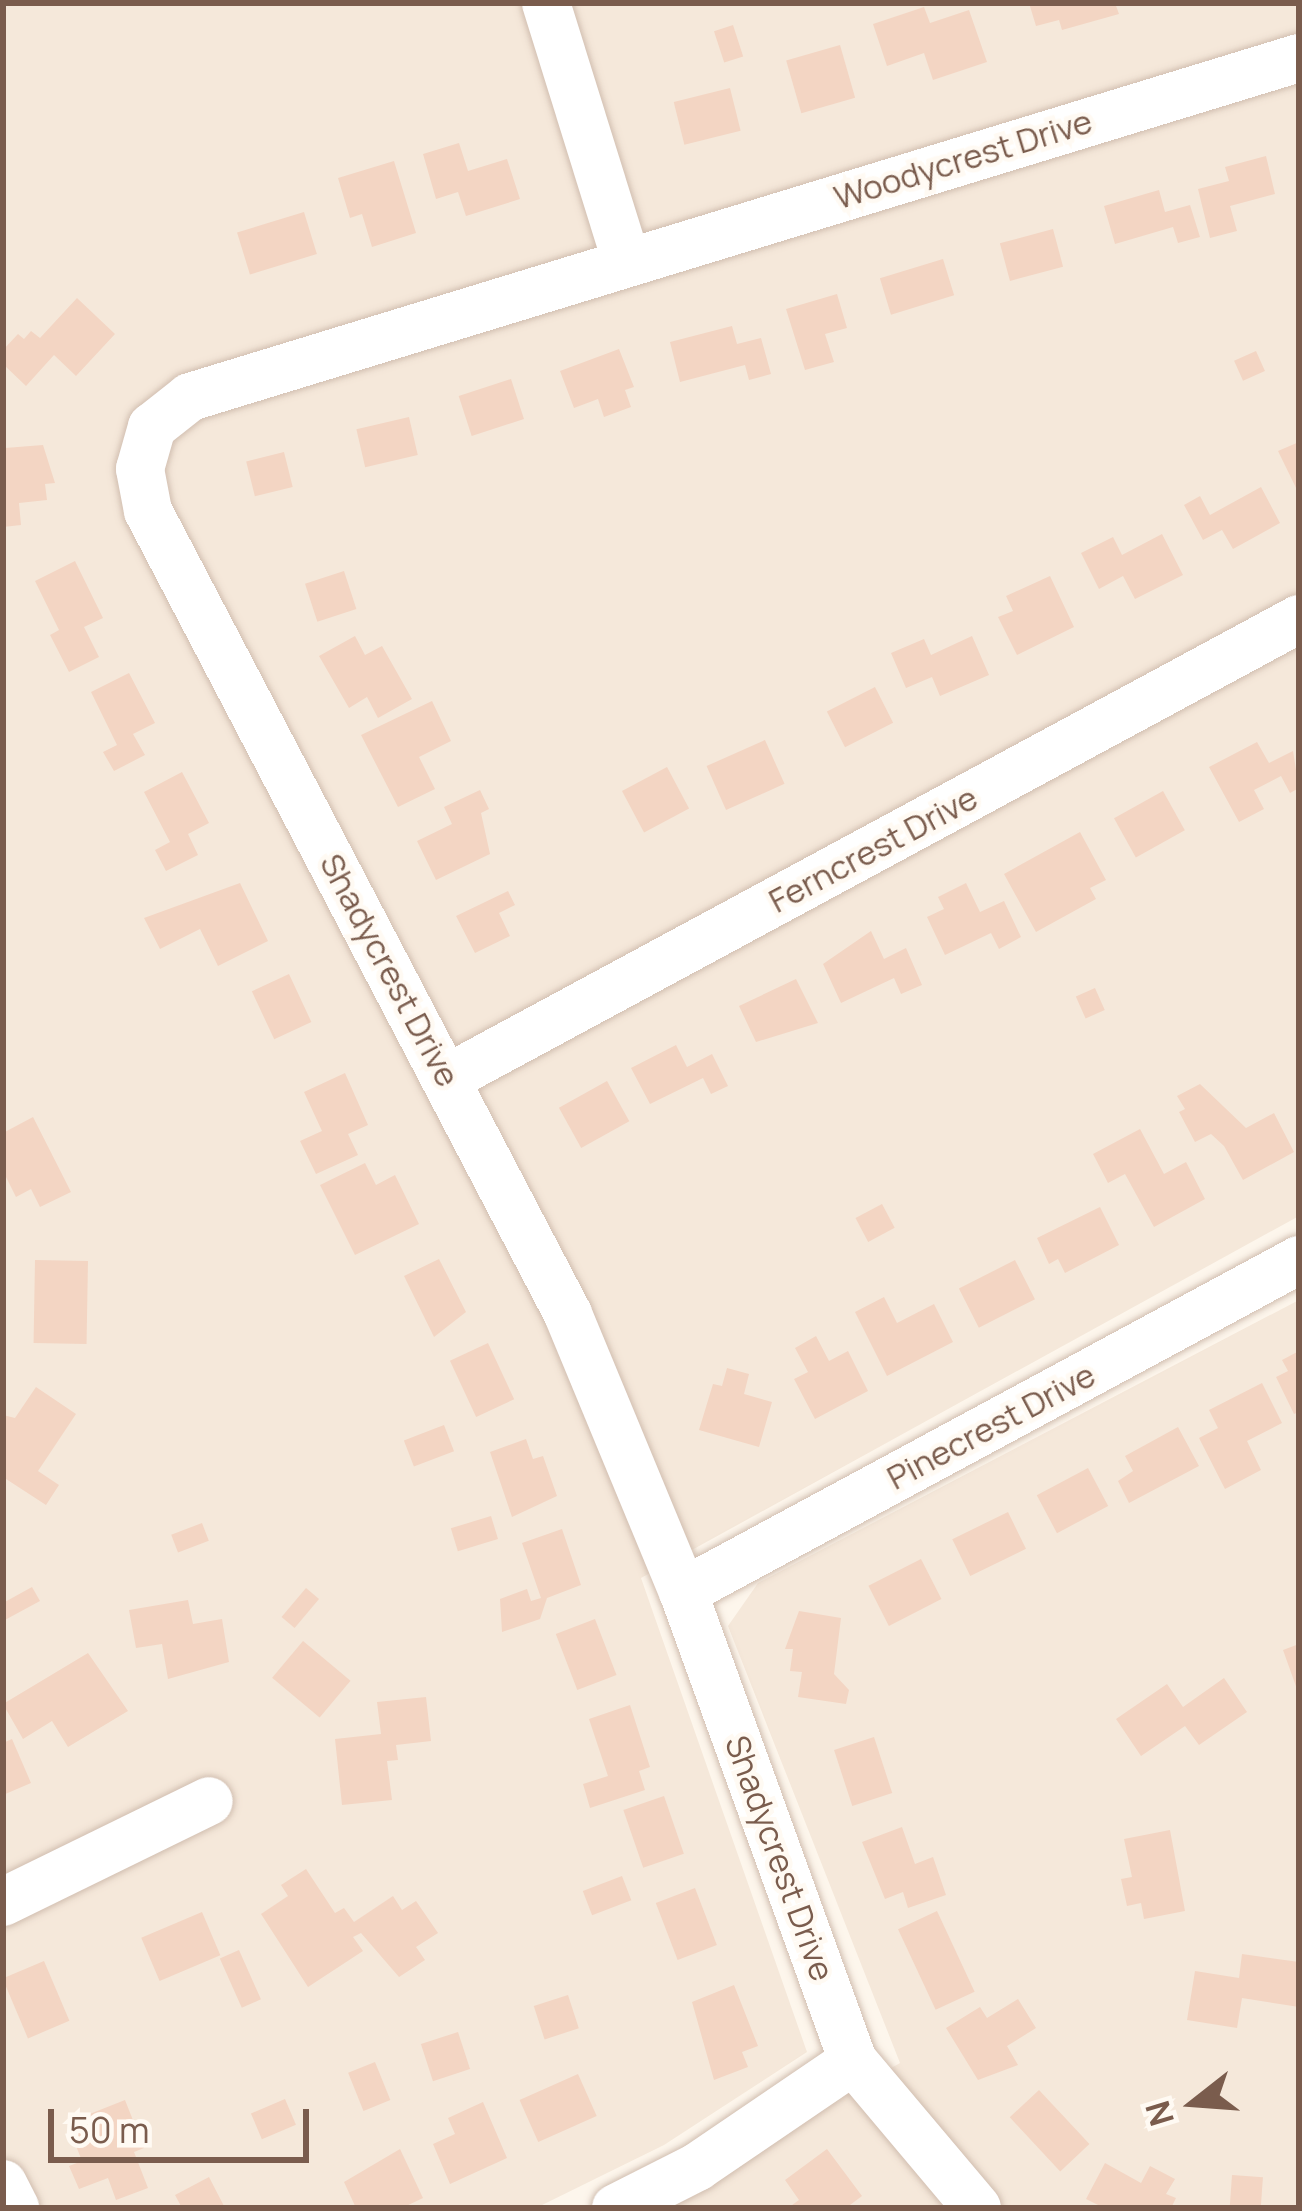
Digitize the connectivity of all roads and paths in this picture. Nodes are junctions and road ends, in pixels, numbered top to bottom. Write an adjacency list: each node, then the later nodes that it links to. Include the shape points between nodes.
1 (546, 3): 3 (street)
2 (1299, 58): 3 (street, Woodycrest Drive)
3 (626, 260): 5 (street, Shadycrest Drive, via 190,397 152,427 140,469 148,511)
4 (1299, 620): 5 (street, Ferncrest Drive)
5 (448, 1078): 7 (street, Shadycrest Drive, via 568,1314)
6 (1299, 1260): 7 (street, Pinecrest Drive)
7 (683, 1592): 10 (street, Shadycrest Drive)
8 (209, 1801): 9 (street)
9 (3, 1902)
10 (853, 2061): 13 (street, via 697,2167); 14 (street, Shadycrest Drive)
11 (3, 2184): 12 (street)
12 (15, 2208)
13 (616, 2208)
14 (977, 2208)

